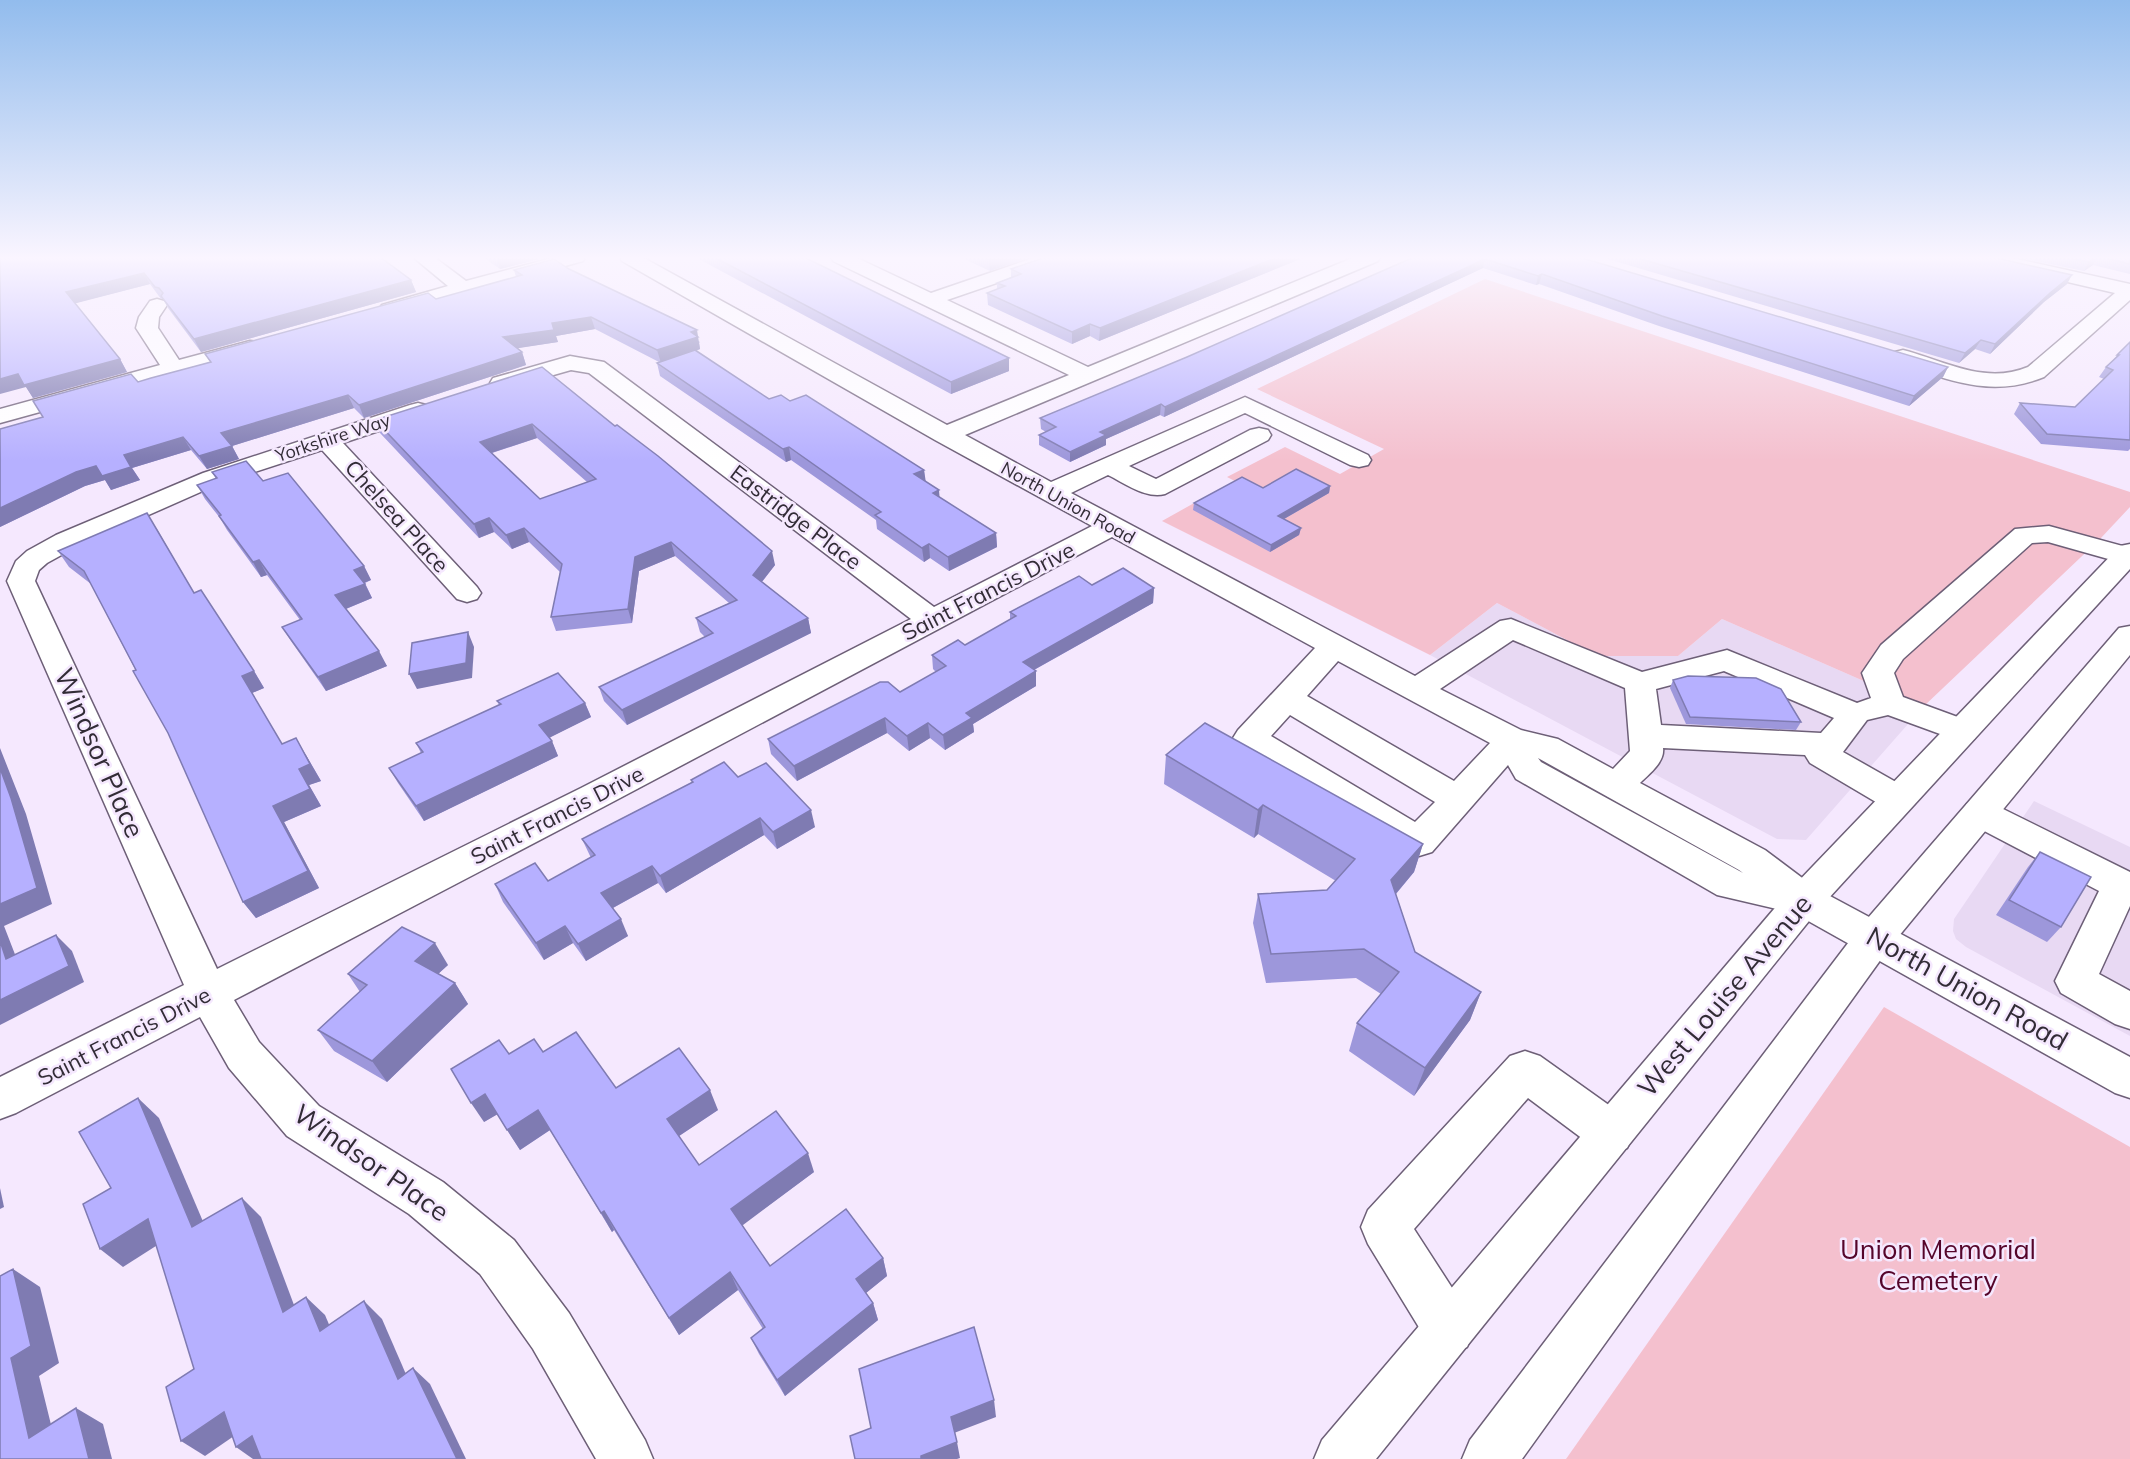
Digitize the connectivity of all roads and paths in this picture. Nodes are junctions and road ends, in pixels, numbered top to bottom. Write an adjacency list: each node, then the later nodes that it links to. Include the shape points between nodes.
1 (148, 325): 8 (street)
2 (749, 325): 13 (street, North Union Road)
3 (982, 325): 9 (street)
4 (1210, 325): 9 (street)
5 (2090, 325): 7 (street, via 2036,372 2007,381 1965,376)
6 (266, 343): 8 (street)
7 (1885, 352)
8 (174, 369): 12 (street)
9 (1089, 376): 13 (street)
10 (481, 389): 23 (street, Eastridge Place, via 547,368 579,363 596,367)
11 (437, 404): 15 (street, Yorkshire Way)
12 (0, 416)
13 (944, 435): 18 (street, North Union Road)
14 (1259, 435): 17 (street, via 1156,489)
15 (327, 440): 21 (street, Yorkshire Way, via 212,478); 22 (street, Chelsea Place)
16 (1359, 460): 17 (street, via 1245,404)
17 (1108, 466): 18 (street)
18 (1049, 493): 19 (street, North Union Road)
19 (1111, 527): 23 (street, Saint Francis Drive); 25 (street, North Union Road)
20 (2128, 554): 29 (street, via 2049,534 2025,535 1892,652 1878,672); 31 (street, West Louise Avenue)
21 (37, 557): 41 (street, Windsor Place, via 26,567 21,581)
22 (467, 593)
23 (932, 620): 41 (street, Saint Francis Drive)
24 (2130, 635): 38 (street)
25 (1334, 647): 27 (street, North Union Road); 28 (street)
26 (1640, 683): 27 (street, via 1511,628); 30 (street, via 1727,660); 32 (street)
27 (1416, 690): 33 (street, North Union Road)
28 (1286, 698): 37 (street); 37 (street, via 1250,738 1419,842)
29 (1889, 704): 30 (street); 31 (street)
30 (1856, 714): 34 (street)
31 (1962, 731): 36 (street, West Louise Avenue)
32 (1646, 736): 34 (street); 35 (street, via 1647,754)
33 (1512, 740): 35 (street, North Union Road, via 1546,747); 37 (street); 39 (street, North Union Road, via 1528,770 1730,885)
34 (1830, 745): 36 (street, via 1822,755)
35 (1617, 786): 39 (street, North Union Road, via 1752,860)
36 (1898, 799): 39 (street, West Louise Avenue)
37 (1458, 800)
38 (1980, 813): 40 (street); 42 (street, via 2121,885 2075,981)
39 (1804, 900): 40 (street, North Union Road); 45 (street, West Louise Avenue)
40 (1875, 937): 43 (street, North Union Road); 49 (street)
41 (208, 993): 44 (street, Saint Francis Drive); 47 (street, Windsor Place, via 244,1055 303,1121 426,1198 497,1257 551,1331)
42 (2130, 1011)
43 (2130, 1079)
44 (0, 1099)
45 (1611, 1133): 46 (street, West Louise Avenue); 46 (street, via 1525,1070 1385,1227)
46 (1449, 1329): 48 (street, West Louise Avenue)
47 (626, 1459)
48 (1341, 1459)
49 (1489, 1459)

